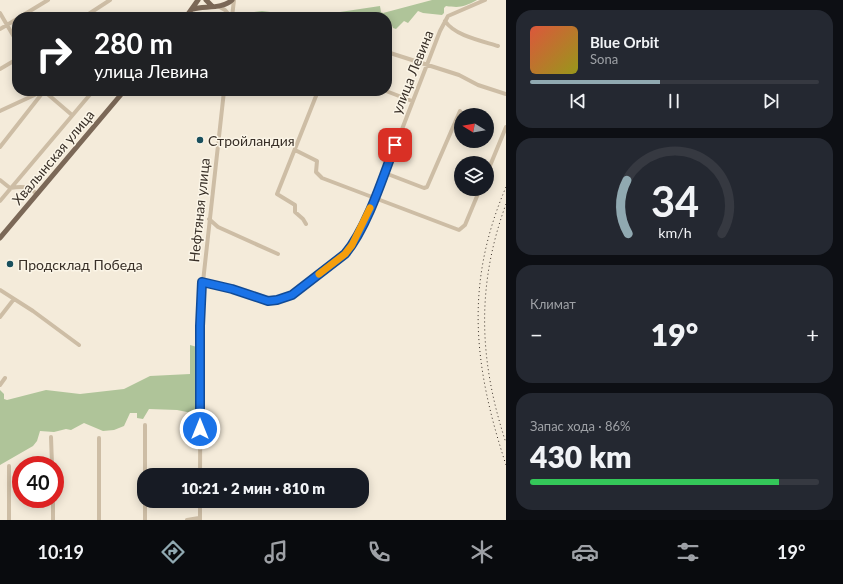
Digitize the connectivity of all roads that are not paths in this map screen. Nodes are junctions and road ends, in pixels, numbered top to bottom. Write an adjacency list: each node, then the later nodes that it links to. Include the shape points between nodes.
1 (48, 0): 10 (street)
2 (110, 0): 11 (street)
3 (198, 0): 9 (main road)
4 (206, 0): 7 (main road)
5 (233, 0): 8 (main road, via 226,5); 14 (street)
6 (485, 0): 16 (street, улица Левина, via 448,16)
7 (212, 6): 8 (main road); 9 (main road)
8 (218, 6): 13 (street)
9 (193, 9): 12 (main road)
10 (28, 12)
11 (92, 12)
12 (190, 12)
13 (227, 12)
14 (232, 12)
15 (0, 13): 18 (street)
16 (445, 21): 21 (street, via 448,27 458,32); 24 (street, улица Левина)
17 (12, 22): 18 (street)
18 (7, 25): 19 (street); 20 (street)
19 (0, 29)
20 (12, 34)
21 (498, 46)
22 (392, 54): 24 (street)
23 (12, 62): 25 (street)
24 (426, 65): 27 (street); 35 (street, улица Левина)
25 (0, 69)
26 (392, 94): 35 (street)
27 (506, 94)
28 (33, 96): 36 (street)
29 (40, 96): 40 (street)
30 (50, 96): 37 (street)
31 (89, 96): 37 (street)
32 (120, 96): 46 (main road, Хвалынская улица)
33 (223, 96): 50 (street, Нефтяная улица)
34 (316, 96): 41 (street)
35 (412, 102): 43 (street, улица Левина)
36 (0, 111)
37 (72, 115): 45 (street)
38 (454, 125): 43 (street, via 427,187)
39 (506, 127): 42 (street)
40 (0, 147)
41 (295, 150): 48 (street, via 316,161 316,172 322,178); 51 (street, via 277,194 295,205 295,212)
42 (494, 156)
43 (384, 173): 48 (street, улица Левина)
44 (0, 180): 45 (street)
45 (10, 188): 46 (street, via 22,186); 49 (street)
46 (37, 194): 52 (main road, Хвалынская улица)
47 (477, 196): 48 (street, via 465,225 459,230)
48 (375, 199): 54 (street, улица Левина, via 345,254 292,295 268,301)
49 (0, 201)
50 (209, 219): 53 (street, via 218,227); 54 (street, Нефтяная улица)
51 (306, 224)
52 (0, 238)
53 (278, 254)
54 (202, 282): 67 (street, Нефтяная улица)
55 (0, 290): 56 (street)
56 (14, 299): 57 (street); 58 (street)
57 (0, 317)
58 (79, 345)
59 (5, 378): 60 (street)
60 (0, 385)
61 (145, 425): 66 (street)
62 (51, 437): 64 (street)
63 (99, 438): 74 (street)
64 (52, 456)
65 (9, 466): 72 (street)
66 (145, 468)
67 (200, 468)
68 (53, 508): 73 (street)
69 (145, 508): 75 (street)
70 (200, 508): 71 (street)
71 (200, 519): 76 (street)
72 (8, 520)
73 (54, 520)
74 (99, 520)
75 (145, 520)
76 (187, 520)

